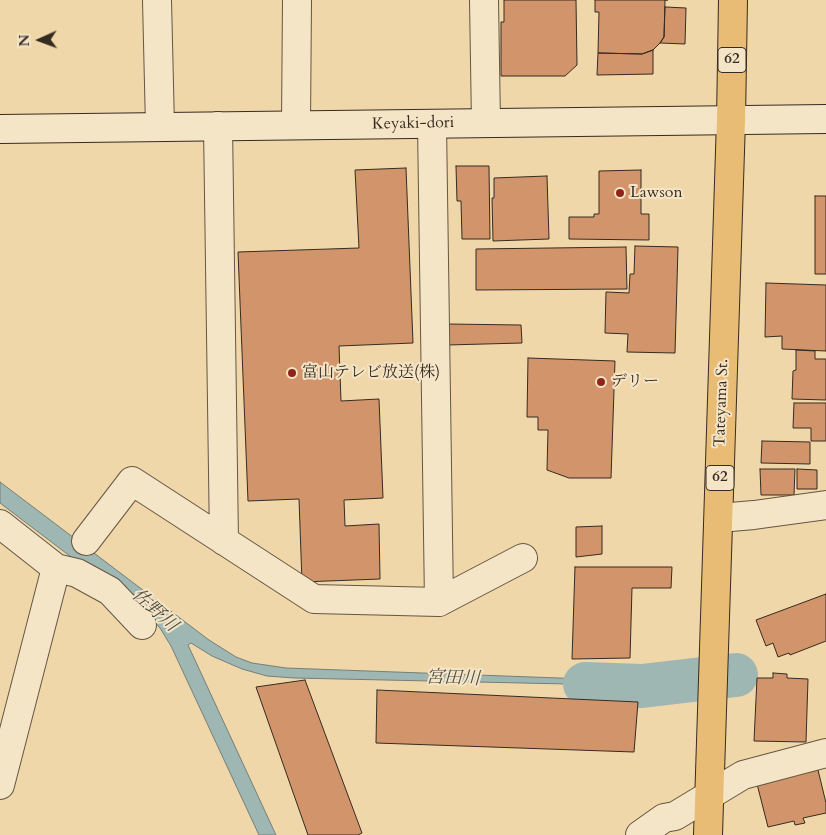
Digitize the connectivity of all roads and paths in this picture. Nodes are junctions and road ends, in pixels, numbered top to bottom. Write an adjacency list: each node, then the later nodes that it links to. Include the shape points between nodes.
1 (157, 0): 11 (street)
2 (297, 0): 9 (street)
3 (484, 0): 7 (street)
4 (733, 0): 6 (main road, Tateyama St. / 62)
5 (826, 119): 6 (street, Keyaki-dori)
6 (731, 120): 7 (street, Keyaki-dori); 14 (main road, Tateyama St. / 62)
7 (486, 123): 8 (street, Keyaki-dori)
8 (432, 124): 9 (street, Keyaki-dori); 20 (street)
9 (296, 125): 10 (street, Keyaki-dori)
10 (218, 126): 11 (street, Keyaki-dori); 17 (street)
11 (160, 127): 12 (street, Keyaki-dori)
12 (0, 128)
13 (826, 505): 14 (street)
14 (719, 518): 24 (main road, Tateyama St. / 62)
15 (0, 524): 19 (street)
16 (86, 541): 17 (street, via 132,481)
17 (224, 541): 20 (street, via 314,599)
18 (523, 558): 20 (street)
19 (56, 568): 21 (street, via 77,573 110,590); 23 (street)
20 (439, 602)
21 (142, 625)
22 (826, 753): 24 (street, via 743,775)
23 (0, 785)
24 (710, 794): 25 (street, via 675,816 664,818); 26 (main road, Tateyama St. / 62)
25 (640, 835)
26 (708, 835)

